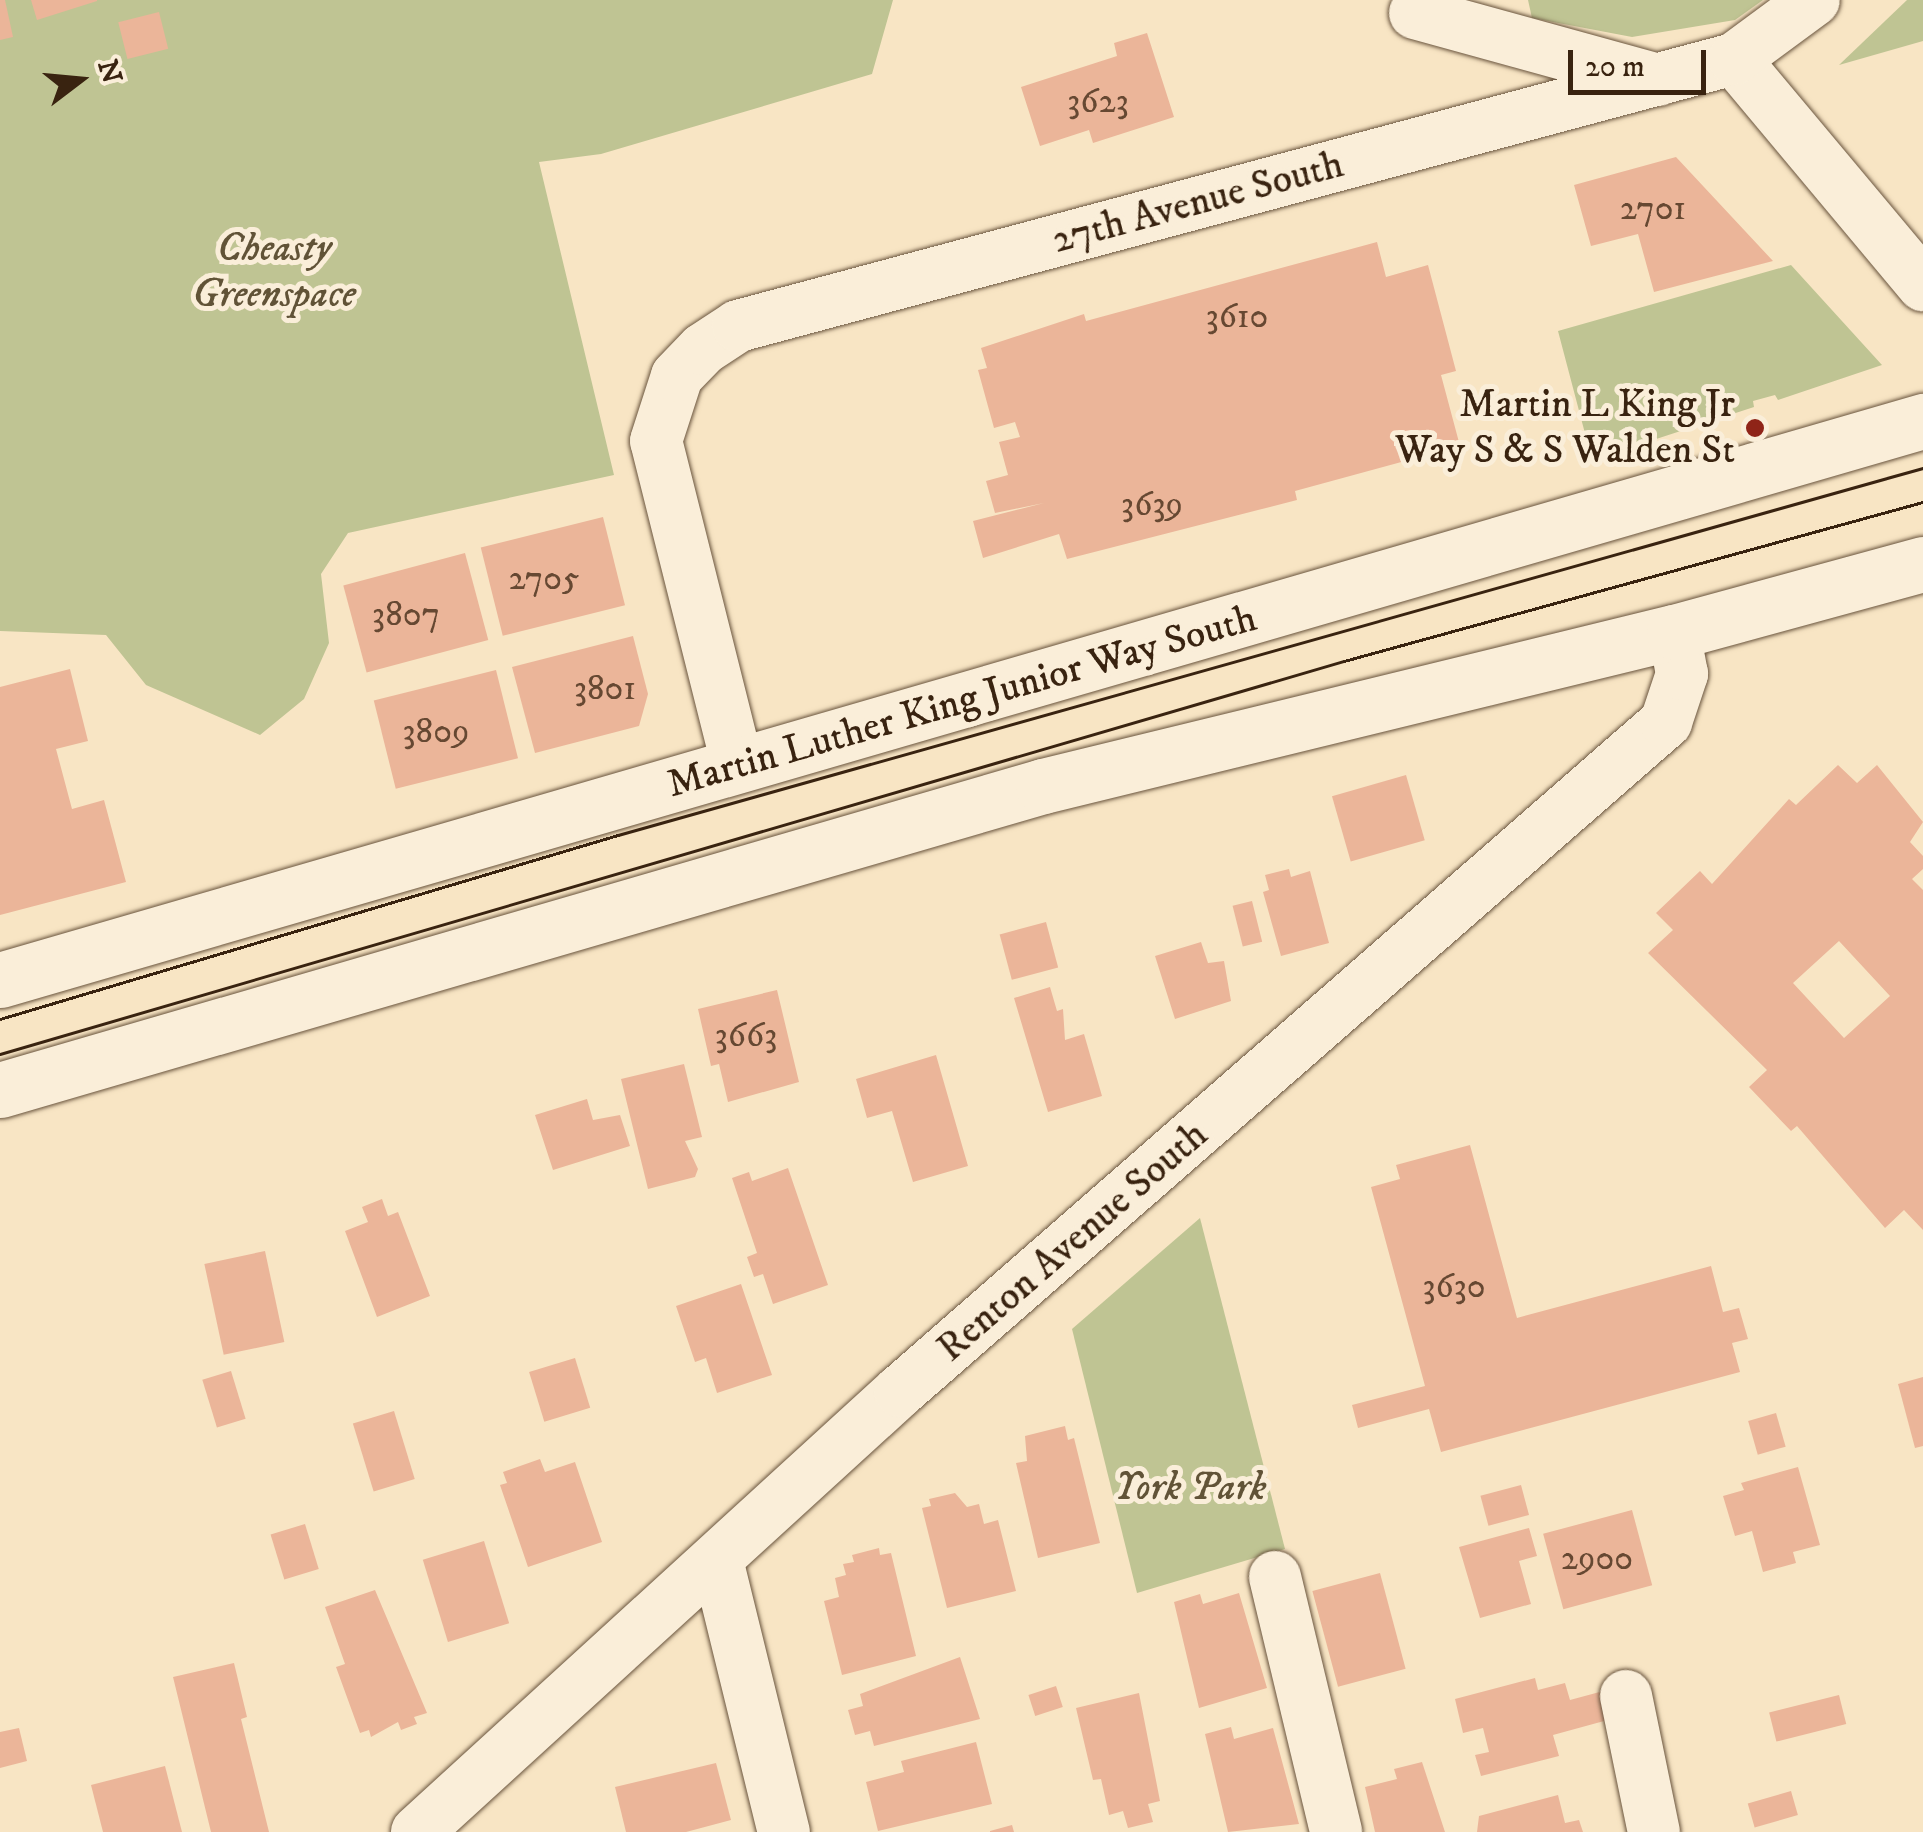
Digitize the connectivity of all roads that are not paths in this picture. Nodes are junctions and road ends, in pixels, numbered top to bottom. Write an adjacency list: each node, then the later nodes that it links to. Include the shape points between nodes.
1 (1814, 0): 3 (street, 27th Avenue South)
2 (1415, 13): 4 (street)
3 (1734, 59): 4 (street, 27th Avenue South); 5 (street)
4 (1660, 81): 9 (street, 27th Avenue South, via 738,326 677,376 656,441)
5 (1923, 286)
6 (1923, 421): 9 (main road, Martin Luther King Junior Way South)
7 (1923, 564): 8 (main road)
8 (1674, 632): 11 (main road, via 1043,786); 12 (street, Renton Avenue South, via 1682,674 1666,722 900,1391)
9 (738, 767): 10 (main road, Martin Luther King Junior Way South)
10 (0, 980)
11 (0, 1090)
12 (718, 1564): 15 (street, Renton Avenue South); 16 (street)
13 (1275, 1577): 17 (street)
14 (1626, 1696): 18 (street)
15 (417, 1832)
16 (784, 1832)
17 (1336, 1832)
18 (1654, 1832)

